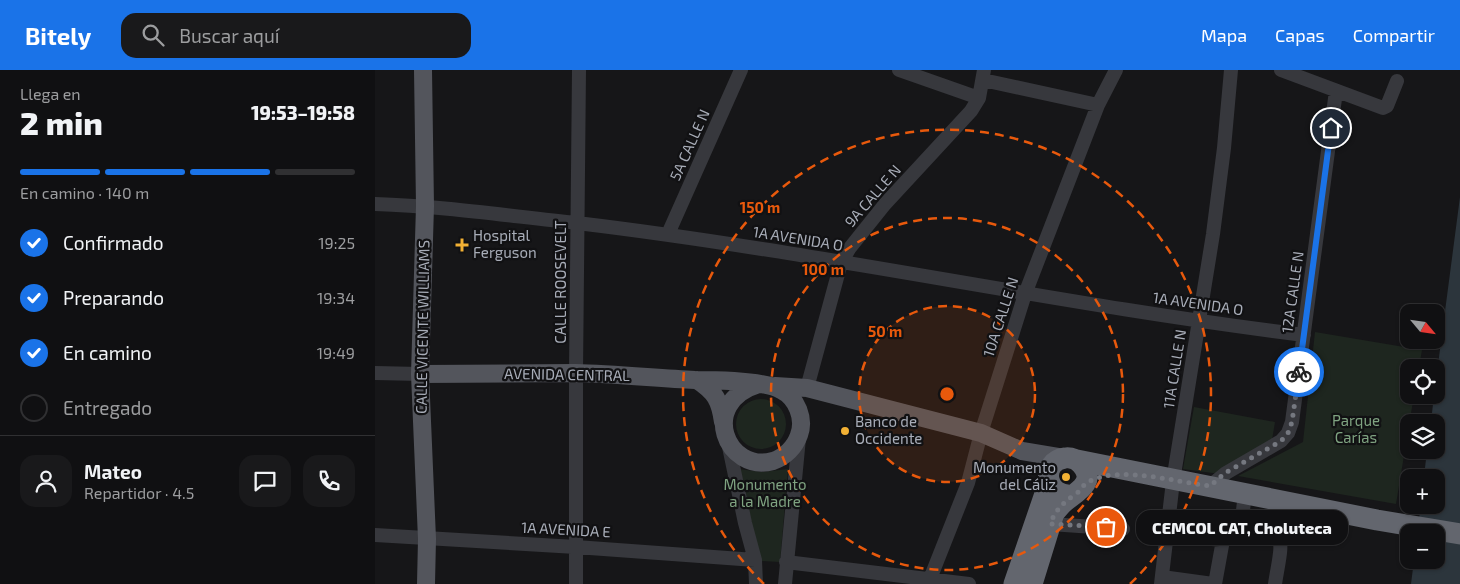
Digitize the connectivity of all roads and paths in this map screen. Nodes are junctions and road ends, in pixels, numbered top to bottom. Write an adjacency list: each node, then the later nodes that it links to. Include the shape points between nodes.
1 (423, 70): 14 (main road, CALLE VICENTE WILLIAMS)
2 (579, 70): 15 (street, CALLE ROOSEVELT)
3 (741, 70): 16 (street, 5A CALLE N)
4 (899, 70): 11 (street)
5 (1116, 70): 12 (street, 10A CALLE N)
6 (1231, 70): 19 (street, 11A CALLE N, via 1224,148)
7 (1281, 70): 10 (street)
8 (983, 75): 11 (street, 9A CALLE N); 12 (street)
9 (1397, 81): 10 (street, via 1387,106 1383,108)
10 (1336, 91): 20 (street, 12A CALLE N)
11 (979, 98): 17 (street, 9A CALLE N, via 971,111 885,204)
12 (1098, 105): 18 (street, 10A CALLE N)
13 (375, 204): 14 (street, 1A AVENIDA O)
14 (425, 206): 15 (street, 1A AVENIDA O); 23 (main road, CALLE VICENTE WILLIAMS)
15 (577, 224): 16 (street, 1A AVENIDA O); 22 (street, CALLE ROOSEVELT)
16 (668, 234): 17 (street, 1A AVENIDA O)
17 (841, 263): 18 (street, 1A AVENIDA O); 26 (street, 9A CALLE N)
18 (1025, 294): 19 (street, 1A AVENIDA O); 28 (street, 10A CALLE N)
19 (1200, 321): 20 (street, 1A AVENIDA O); 32 (street, 11A CALLE N)
20 (1304, 335): 34 (street, 12A CALLE N, via 1288,433 1281,441 1225,473)
21 (375, 373): 23 (street, AVENIDA CENTRAL)
22 (576, 373): 23 (main road, AVENIDA CENTRAL); 24 (main road, AVENIDA CENTRAL); 45 (street, CALLE ROOSEVELT)
23 (420, 374): 44 (main road, CALLE VICENTE WILLIAMS)
24 (697, 380): 25 (main road, AVENIDA CENTRAL); 29 (main road, via 718,400)
25 (765, 385): 26 (main road, AVENIDA CENTRAL); 27 (main road, via 782,390 792,398 798,409); 29 (main road, via 746,388 728,405 724,417)
26 (807, 388): 27 (main road); 28 (main road, AVENIDA CENTRAL)
27 (800, 427): 29 (main road, via 794,446 785,455 766,462 747,459 736,452); 47 (street)
28 (981, 434): 30 (main road, AVENIDA CENTRAL); 48 (street, 10A CALLE N, via 968,483)
29 (726, 435): 46 (street)
30 (1022, 451): 31 (main road, AVENIDA CENTRAL); 33 (main road, AVENIDA CENTRAL)
31 (1071, 459): 32 (highway); 33 (highway, via 1057,460 1052,465); 35 (highway, via 1085,470)
32 (1165, 479): 34 (highway); 35 (highway, via 1114,474 1098,478); 40 (street, 11A CALLE N)
33 (1049, 480): 35 (highway, via 1055,492 1061,495); 55 (highway)
34 (1210, 486): 36 (highway)
35 (1079, 489): 38 (highway, via 1054,513)
36 (1245, 493): 37 (street); 41 (highway)
37 (1242, 519): 57 (street, via 1228,518 1224,524 1218,539); 58 (street, via 1258,521 1279,534 1280,554)
38 (1050, 524): 39 (street); 56 (highway)
39 (1123, 529)
40 (1167, 534): 43 (street); 49 (street, 11A CALLE N)
41 (1460, 534)
42 (375, 535): 44 (street, 1A AVENIDA E)
43 (1187, 537)
44 (427, 538): 45 (street, 1A AVENIDA E); 50 (main road, CALLE VICENTE WILLIAMS)
45 (576, 547): 46 (street, 1A AVENIDA E); 51 (street, CALLE ROOSEVELT)
46 (755, 560): 52 (street)
47 (786, 562): 48 (street); 53 (street)
48 (930, 579): 54 (street)
49 (1162, 581): 57 (street)
50 (426, 584)
51 (576, 584)
52 (756, 584)
53 (785, 584)
54 (969, 584)
55 (1014, 584)
56 (1031, 584)
57 (1214, 584)
58 (1275, 584)

